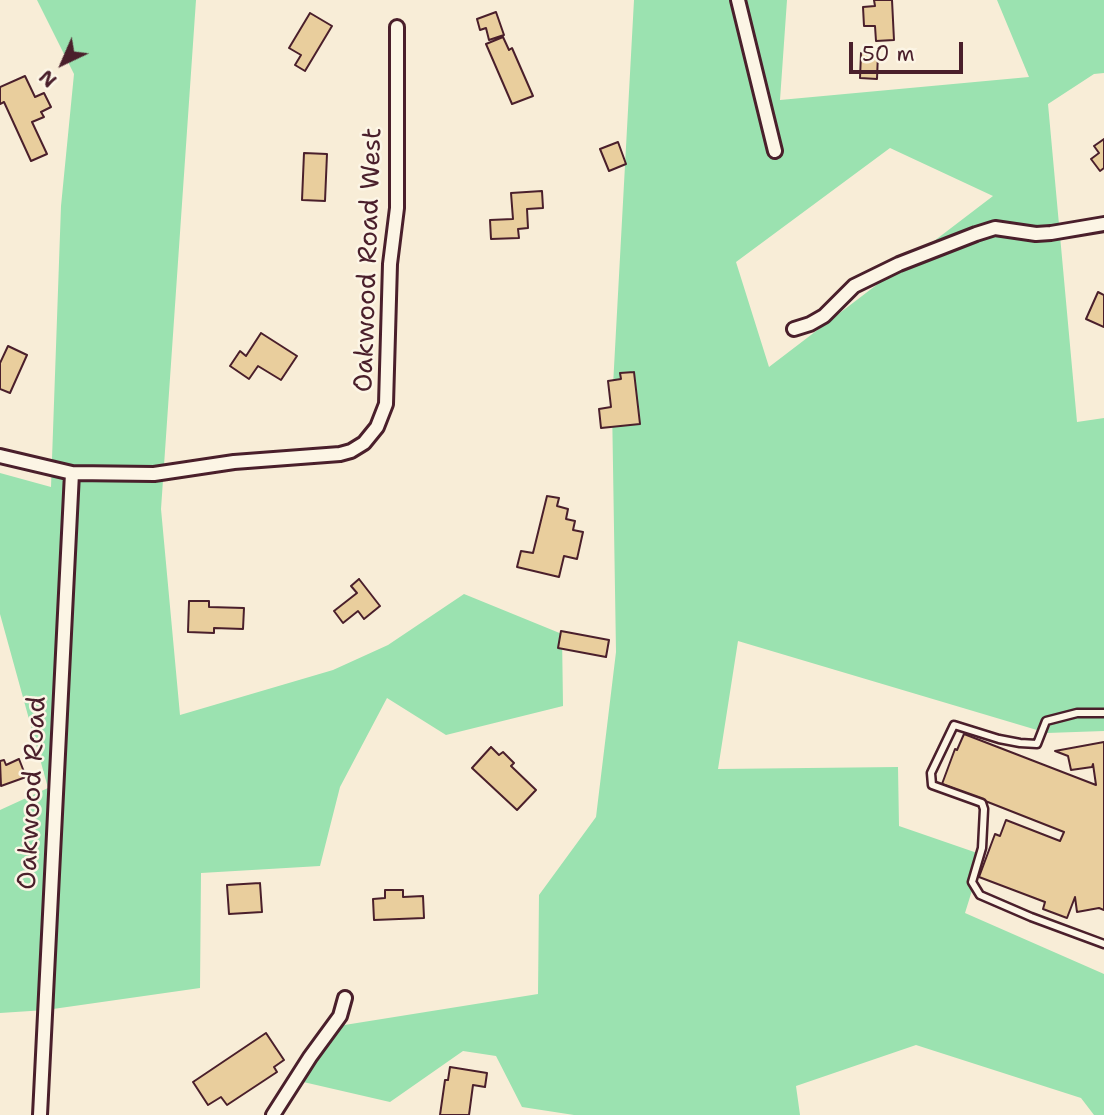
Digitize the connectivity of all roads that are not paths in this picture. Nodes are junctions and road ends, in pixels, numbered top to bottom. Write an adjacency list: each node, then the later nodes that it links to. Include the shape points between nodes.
1 (738, 0): 3 (street)
2 (397, 27): 7 (street, Oakwood Road West, via 397,208 390,264 386,404 377,428 364,443 340,454 154,474)
3 (775, 151)
4 (1104, 224): 5 (street, via 1051,233 995,228 976,234 854,286 824,316)
5 (794, 330)
6 (0, 456): 7 (street, Oakwood Road West)
7 (72, 474): 11 (street, Oakwood Road)
8 (1104, 713): 9 (lane, via 1077,713 1045,721 1037,744 999,739 954,725 931,773 932,785 982,803 982,848 972,882 980,895)
9 (1104, 944)
10 (345, 998): 12 (street, via 340,1016)
11 (40, 1115)
12 (273, 1115)

